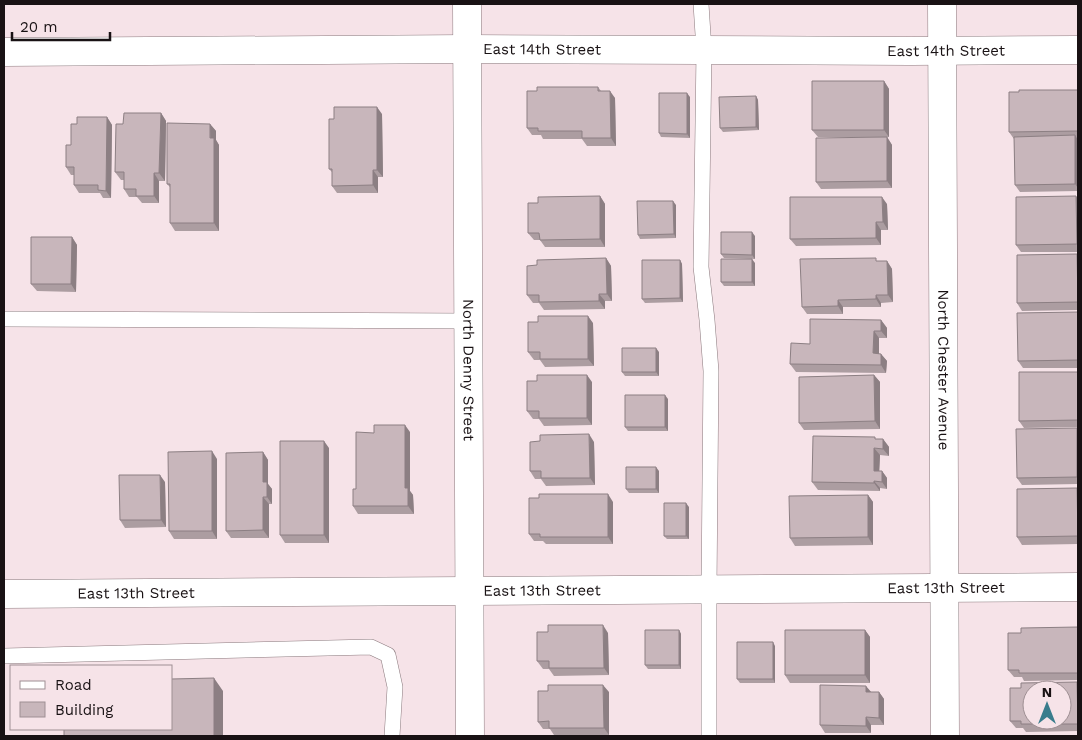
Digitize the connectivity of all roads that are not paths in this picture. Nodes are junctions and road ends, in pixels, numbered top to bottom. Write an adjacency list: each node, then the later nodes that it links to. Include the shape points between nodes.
1 (467, 4): 4 (street, North Denny Street)
2 (701, 4): 5 (lane)
3 (942, 4): 7 (street, North Chester Avenue)
4 (468, 49): 5 (street, East 14th Street); 8 (street, East 14th Street); 10 (street, North Denny Street)
5 (704, 50): 7 (street, East 14th Street); 13 (lane, via 702,267 711,371)
6 (1078, 50): 7 (street, East 14th Street)
7 (942, 51): 12 (street, North Chester Avenue)
8 (4, 52)
9 (4, 319): 10 (lane)
10 (468, 321): 14 (street, North Denny Street)
11 (1078, 587): 12 (street, East 13th Street)
12 (945, 588): 13 (street, East 13th Street); 20 (street, North Chester Avenue)
13 (709, 589): 14 (street, East 13th Street); 19 (lane)
14 (469, 591): 15 (street, East 13th Street); 18 (street, North Denny Street)
15 (4, 594)
16 (4, 656): 17 (lane, via 371,647 388,655 395,687)
17 (392, 736)
18 (470, 736)
19 (709, 736)
20 (945, 736)

